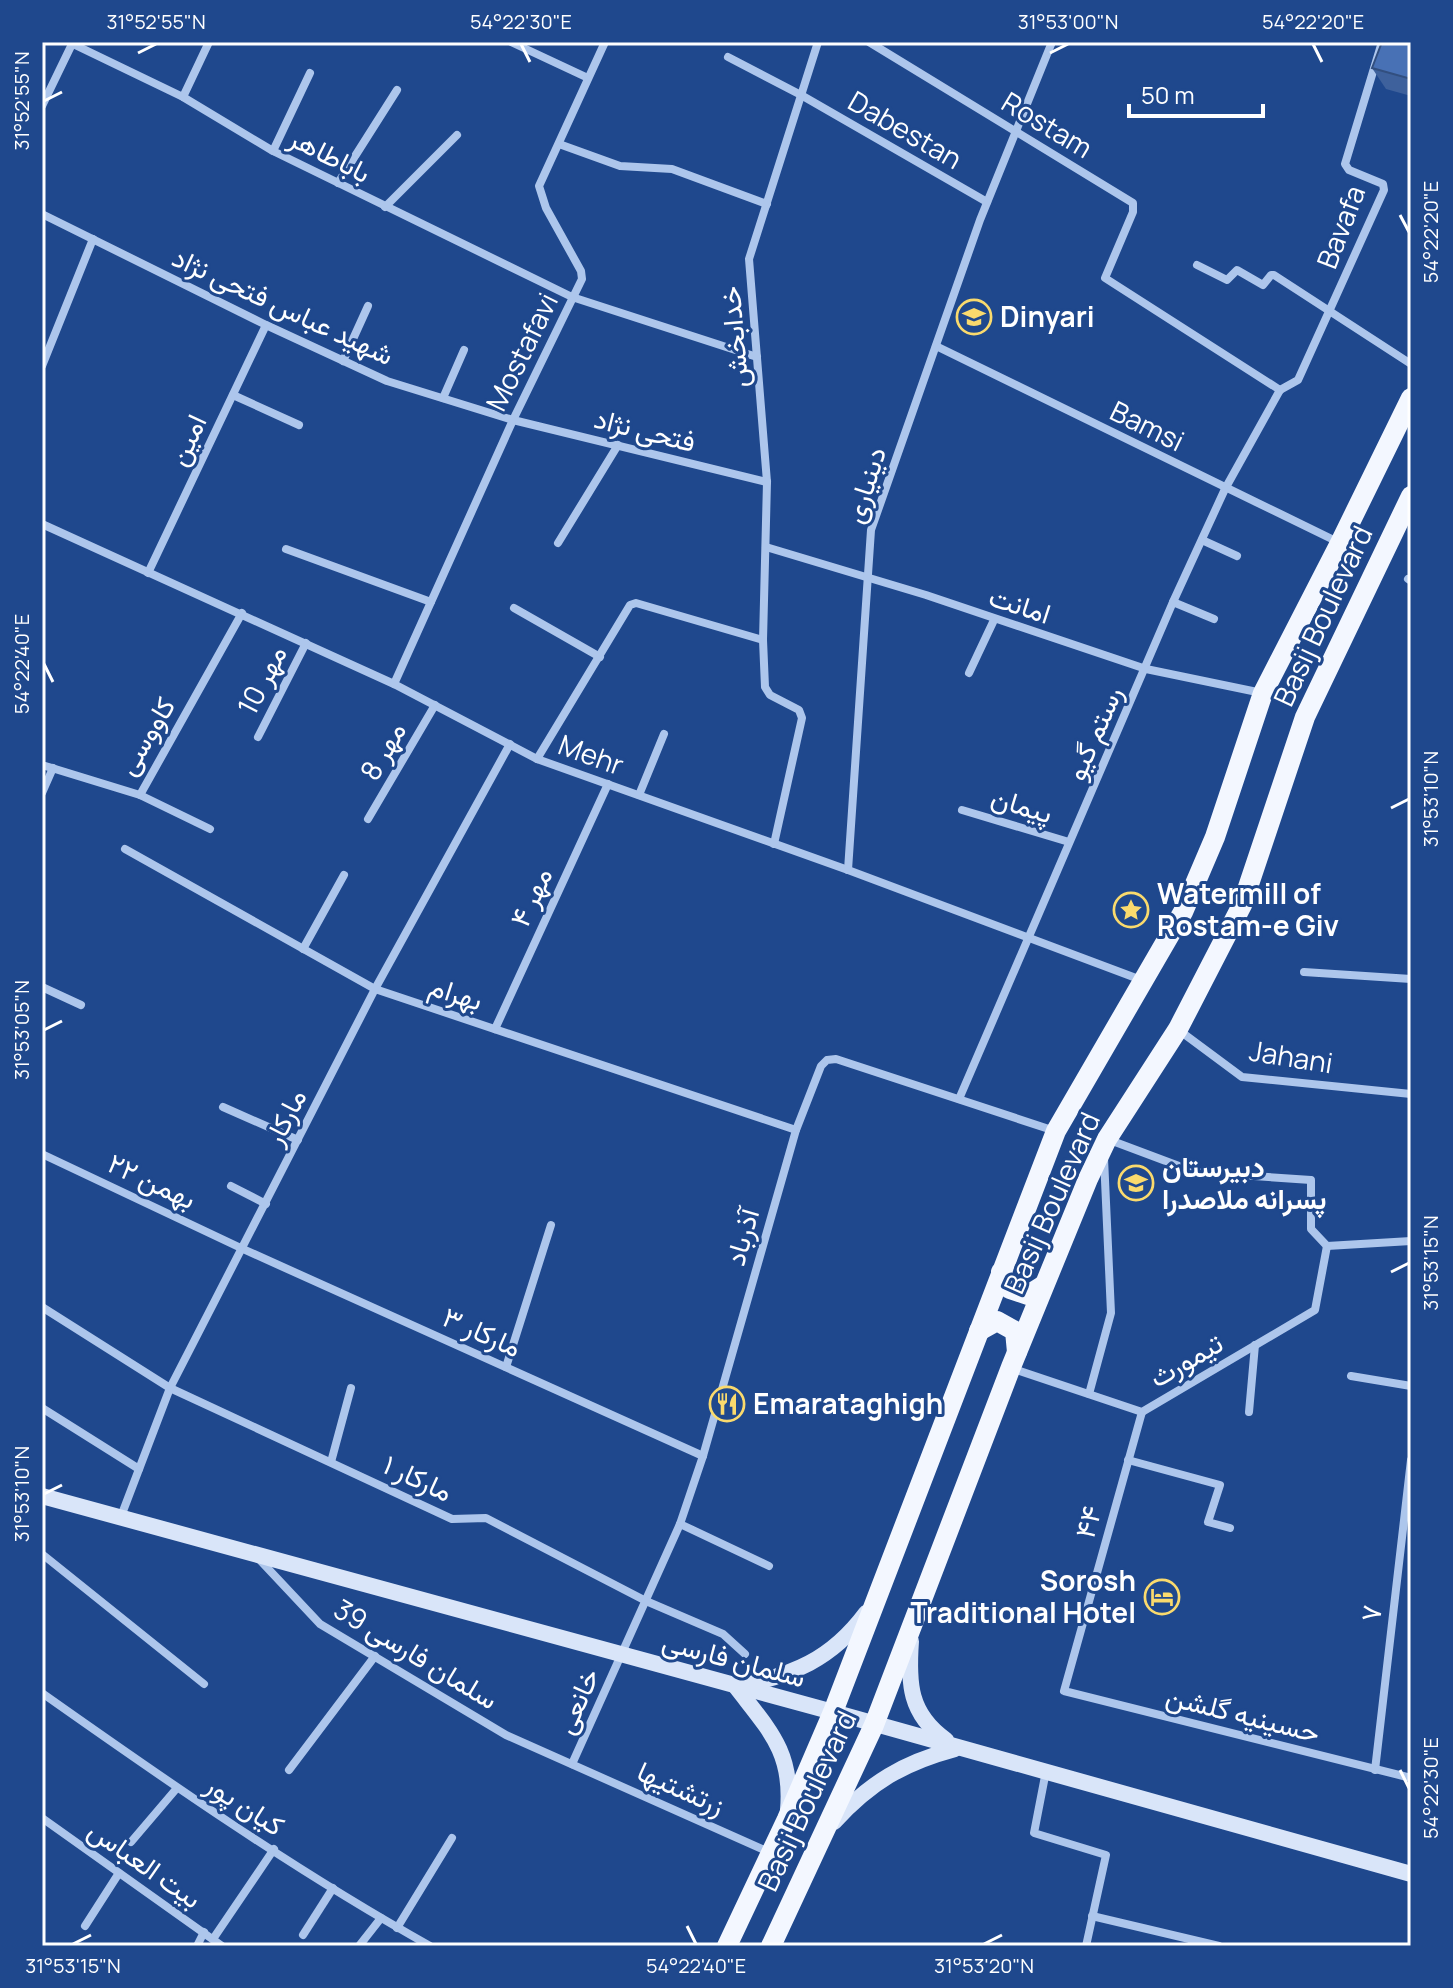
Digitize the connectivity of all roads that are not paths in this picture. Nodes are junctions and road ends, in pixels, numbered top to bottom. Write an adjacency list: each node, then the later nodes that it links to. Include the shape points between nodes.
1 (209, 42): 14 (street)
2 (511, 42): 11 (street)
3 (605, 42): 11 (street, Mostafavi)
4 (818, 42): 13 (street, خدابخش)
5 (869, 42): 16 (street, Rostam)
6 (1052, 42): 16 (street, دینیاری)
7 (1382, 42): 29 (street, Bavafa, via 1345,164 1383,184 1384,190)
8 (73, 43): 14 (street, باباطاهر); 15 (street)
9 (728, 57): 13 (street, Dabestan)
10 (310, 73): 19 (street)
11 (588, 78): 18 (street, Mostafavi)
12 (397, 90): 20 (street)
13 (801, 95): 21 (street, Dabestan); 22 (street, خدابخش)
14 (183, 97): 19 (street, باباطاهر)
15 (42, 106)
16 (1016, 132): 21 (street, دینیاری); 37 (street, Rostam, via 1133,203 1105,278)
17 (457, 135): 23 (street)
18 (559, 144): 22 (street, via 620,166 672,169); 27 (street, Mostafavi, via 539,192 581,271)
19 (273, 151): 20 (street, باباطاهر)
20 (338, 183): 23 (street, باباطاهر)
21 (987, 202): 31 (street, دینیاری)
22 (767, 204): 33 (street, خدابخش, via 749,259)
23 (385, 207): 27 (street, باباطاهر)
24 (42, 214): 25 (street, شهید عباس فتحی نژاد)
25 (93, 239): 30 (street, شهید عباس فتحی نژاد); 36 (street)
26 (1197, 265): 29 (street, via 1227,280 1238,270 1263,285 1272,274)
27 (572, 297): 33 (street, باباطاهر); 41 (street, Mostafavi)
28 (368, 306): 34 (street)
29 (1330, 312): 35 (street); 37 (street, رستم گیو, via 1298,380)
30 (266, 325): 34 (street, شهید عباس فتحی نژاد); 38 (street, امین)
31 (936, 346): 45 (street, Bamsi); 55 (street, دینیاری, via 871,530)
32 (464, 350): 39 (street)
33 (757, 357): 44 (street, خدابخش)
34 (343, 361): 39 (street, شهید عباس فتحی نژاد)
35 (1411, 364)
36 (42, 366)
37 (1280, 390): 45 (street, رستم گیو)
38 (233, 395): 42 (street); 54 (street, امین)
39 (443, 398): 41 (street, شهید عباس فتحی نژاد)
40 (1411, 398): 50 (main road, Basij Boulevard)
41 (513, 420): 43 (street, فتحی نژاد); 56 (street, Mostafavi)
42 (299, 425)
43 (618, 445): 44 (street, فتحی نژاد); 49 (street)
44 (767, 482): 51 (street, خدابخش)
45 (1225, 489): 48 (street, رستم گیو); 50 (street, Bamsi)
46 (1411, 496): 97 (main road, Basij Boulevard, via 1305,717 1242,905)
47 (42, 524): 54 (street, Mehr)
48 (1202, 540): 53 (street); 57 (street, رستم گیو)
49 (558, 543)
50 (1340, 543): 68 (main road, Basij Boulevard)
51 (766, 547): 55 (street, امانت); 62 (street, خدابخش)
52 (286, 549): 56 (street)
53 (1237, 556)
54 (148, 573): 59 (street, Mehr)
55 (866, 577): 61 (street, امانت); 86 (street, دینیاری)
56 (431, 602): 67 (street, Mostafavi)
57 (1173, 602): 60 (street); 65 (street, رستم گیو)
58 (514, 608): 64 (street)
59 (242, 613): 63 (street, Mehr); 78 (street, کاووسی)
60 (1214, 619)
61 (994, 620): 65 (street, امانت); 66 (street)
62 (763, 640): 64 (street, via 636,603); 84 (street, خدابخش, via 767,692 799,710 802,718)
63 (306, 643): 67 (street, Mehr); 71 (street, مهر 10)
64 (600, 657): 73 (street)
65 (1146, 669): 68 (street, امانت); 83 (street, رستم گیو)
66 (969, 673)
67 (394, 684): 69 (street, Mehr)
68 (1263, 693): 92 (main road, Basij Boulevard, via 1215,837 1183,912)
69 (435, 705): 72 (street, Mehr); 81 (street, مهر 8)
70 (664, 734): 79 (street)
71 (258, 737)
72 (510, 744): 73 (street, Mehr); 94 (street, مارکار)
73 (537, 759): 76 (street, Mehr)
74 (42, 765): 75 (street, کاووسی)
75 (53, 768): 77 (street); 78 (street, کاووسی)
76 (608, 784): 79 (street, Mehr); 96 (street, مهر ۴)
77 (42, 793)
78 (140, 795): 82 (street)
79 (639, 795): 84 (street, Mehr)
80 (962, 810): 83 (street, پیمان)
81 (368, 819)
82 (210, 829)
83 (1069, 842): 88 (street, رستم گیو)
84 (774, 844): 86 (street, Mehr)
85 (125, 849): 89 (street, بهرام)
86 (848, 870): 88 (street, Mehr)
87 (344, 875): 89 (street)
88 (1027, 939): 92 (street, Mehr); 99 (street, رستم گیو)
89 (303, 949): 94 (street, بهرام)
90 (1304, 972): 91 (street)
91 (1411, 979)
92 (1144, 982): 102 (main road, Basij Boulevard)
93 (42, 987): 95 (street)
94 (375, 989): 96 (street, بهرام); 103 (street, مارکار)
95 (81, 1005)
96 (495, 1029): 101 (street, بهرام)
97 (1178, 1029): 98 (street, Jahani, via 1242,1077); 104 (main road, Basij Boulevard)
98 (1411, 1094)
99 (959, 1099): 101 (street, آذرباد, via 827,1060); 102 (street, آذرباد)
100 (223, 1107): 103 (street)
101 (796, 1130): 127 (street, آذرباد)
102 (1056, 1131): 112 (main road, Basij Boulevard)
103 (298, 1140): 107 (street, مارکار)
104 (1105, 1143): 110 (street, via 1195,1172 1311,1180 1311,1229); 113 (main road, Basij Boulevard); 123 (street, via 1111,1313)
105 (42, 1154): 111 (street, ۲۲ بهمن)
106 (231, 1186): 107 (street)
107 (266, 1204): 111 (street, مارکار)
108 (551, 1225): 118 (street)
109 (1411, 1241): 110 (street)
110 (1327, 1246): 116 (street, تیمورث, via 1315,1310)
111 (243, 1249): 118 (street, مارکار ۳); 121 (street, مارکار)
112 (1001, 1272): 113 (main road, via 1010,1289 1028,1295); 115 (main road, Basij Boulevard)
113 (1044, 1285): 117 (main road, Basij Boulevard)
114 (42, 1307): 121 (street, مارکار ۱)
115 (979, 1331): 117 (main road, via 997,1321 1015,1331); 140 (main road, Basij Boulevard)
116 (1255, 1345): 125 (street, تیمورث); 126 (street)
117 (1014, 1360): 123 (street, تیمورث); 141 (main road, Basij Boulevard)
118 (506, 1367): 127 (street, مارکار ۳)
119 (1351, 1376): 120 (street)
120 (1411, 1386)
121 (170, 1388): 130 (street, مارکار ۱); 131 (street, مارکار)
122 (351, 1388): 130 (street)
123 (1089, 1394): 125 (street, تیمورث)
124 (42, 1408): 131 (street)
125 (1142, 1412): 128 (street, ۴۴)
126 (1249, 1412)
127 (703, 1456): 134 (street, آذرباد)
128 (1128, 1460): 135 (street, via 1220,1485 1208,1522); 147 (street, ۴۴)
129 (1411, 1460): 154 (street, ۷)
130 (331, 1462): 139 (street, مارکار ۱, via 452,1519 486,1518)
131 (139, 1469): 133 (street, مارکار)
132 (43, 1498): 133 (main road, سلمان فارسی)
133 (120, 1520): 137 (main road, سلمان فارسی)
134 (680, 1524): 138 (street); 139 (street, آذرباد)
135 (1230, 1528)
136 (42, 1554): 145 (street)
137 (255, 1555): 143 (main road, سلمان فارسی); 144 (street, سلمان فارسی 39, via 320,1624)
138 (769, 1566)
139 (646, 1601): 142 (street, مارکار ۱, via 723,1634); 143 (street, آذرباد)
140 (873, 1604): 146 (main road, via 853,1630 806,1666); 149 (main road, Basij Boulevard)
141 (912, 1622): 150 (main road, Basij Boulevard); 151 (main road, via 909,1676 917,1711 930,1729)
142 (745, 1654)
143 (622, 1655): 146 (main road, سلمان فارسی); 152 (street, خانعی)
144 (375, 1656): 152 (street, سلمان فارسی 39, via 506,1735); 153 (street)
145 (204, 1684)
146 (736, 1687): 149 (main road, سلمان فارسی); 159 (main road, via 780,1748 790,1782)
147 (1064, 1691): 154 (street, حسینیه گلشن)
148 (42, 1693): 157 (street, کیان پور)
149 (833, 1712): 150 (main road, سلمان فارسی); 159 (main road, Basij Boulevard)
150 (874, 1725): 151 (main road, سلمان فارسی); 160 (main road, Basij Boulevard)
151 (957, 1748): 155 (main road, سلمان فارسی); 160 (main road, via 892,1772 858,1796)
152 (572, 1764): 164 (street, زرتشتیها)
153 (289, 1770)
154 (1375, 1770): 156 (street, حسینیه گلشن)
155 (1046, 1771): 166 (main road, سلمان فارسی); 168 (street, via 1034,1833 1106,1855)
156 (1411, 1778)
157 (177, 1788): 162 (street); 163 (street, کیان پور)
158 (42, 1818): 165 (street, بیت العباس)
159 (787, 1819): 164 (main road, Basij Boulevard)
160 (829, 1827): 181 (main road, Basij Boulevard)
161 (452, 1838): 171 (street)
162 (131, 1842)
163 (274, 1849): 167 (street, کیان پور); 174 (street)
164 (771, 1853): 180 (main road, Basij Boulevard)
165 (119, 1873): 170 (street); 172 (street, بیت العباس)
166 (1411, 1874)
167 (333, 1888): 169 (street, کیان پور); 173 (street)
168 (1092, 1916): 175 (street); 182 (street)
169 (381, 1918): 171 (street, کیان پور); 178 (street)
170 (85, 1926)
171 (397, 1928): 179 (street, کیان پور)
172 (204, 1932): 174 (street, بیت العباس); 176 (street)
173 (303, 1935)
174 (213, 1939): 177 (street, بیت العباس)
175 (1219, 1945)
176 (197, 1946)
177 (222, 1946)
178 (359, 1946)
179 (430, 1946)
180 (727, 1946)
181 (771, 1946)
182 (1086, 1946)

